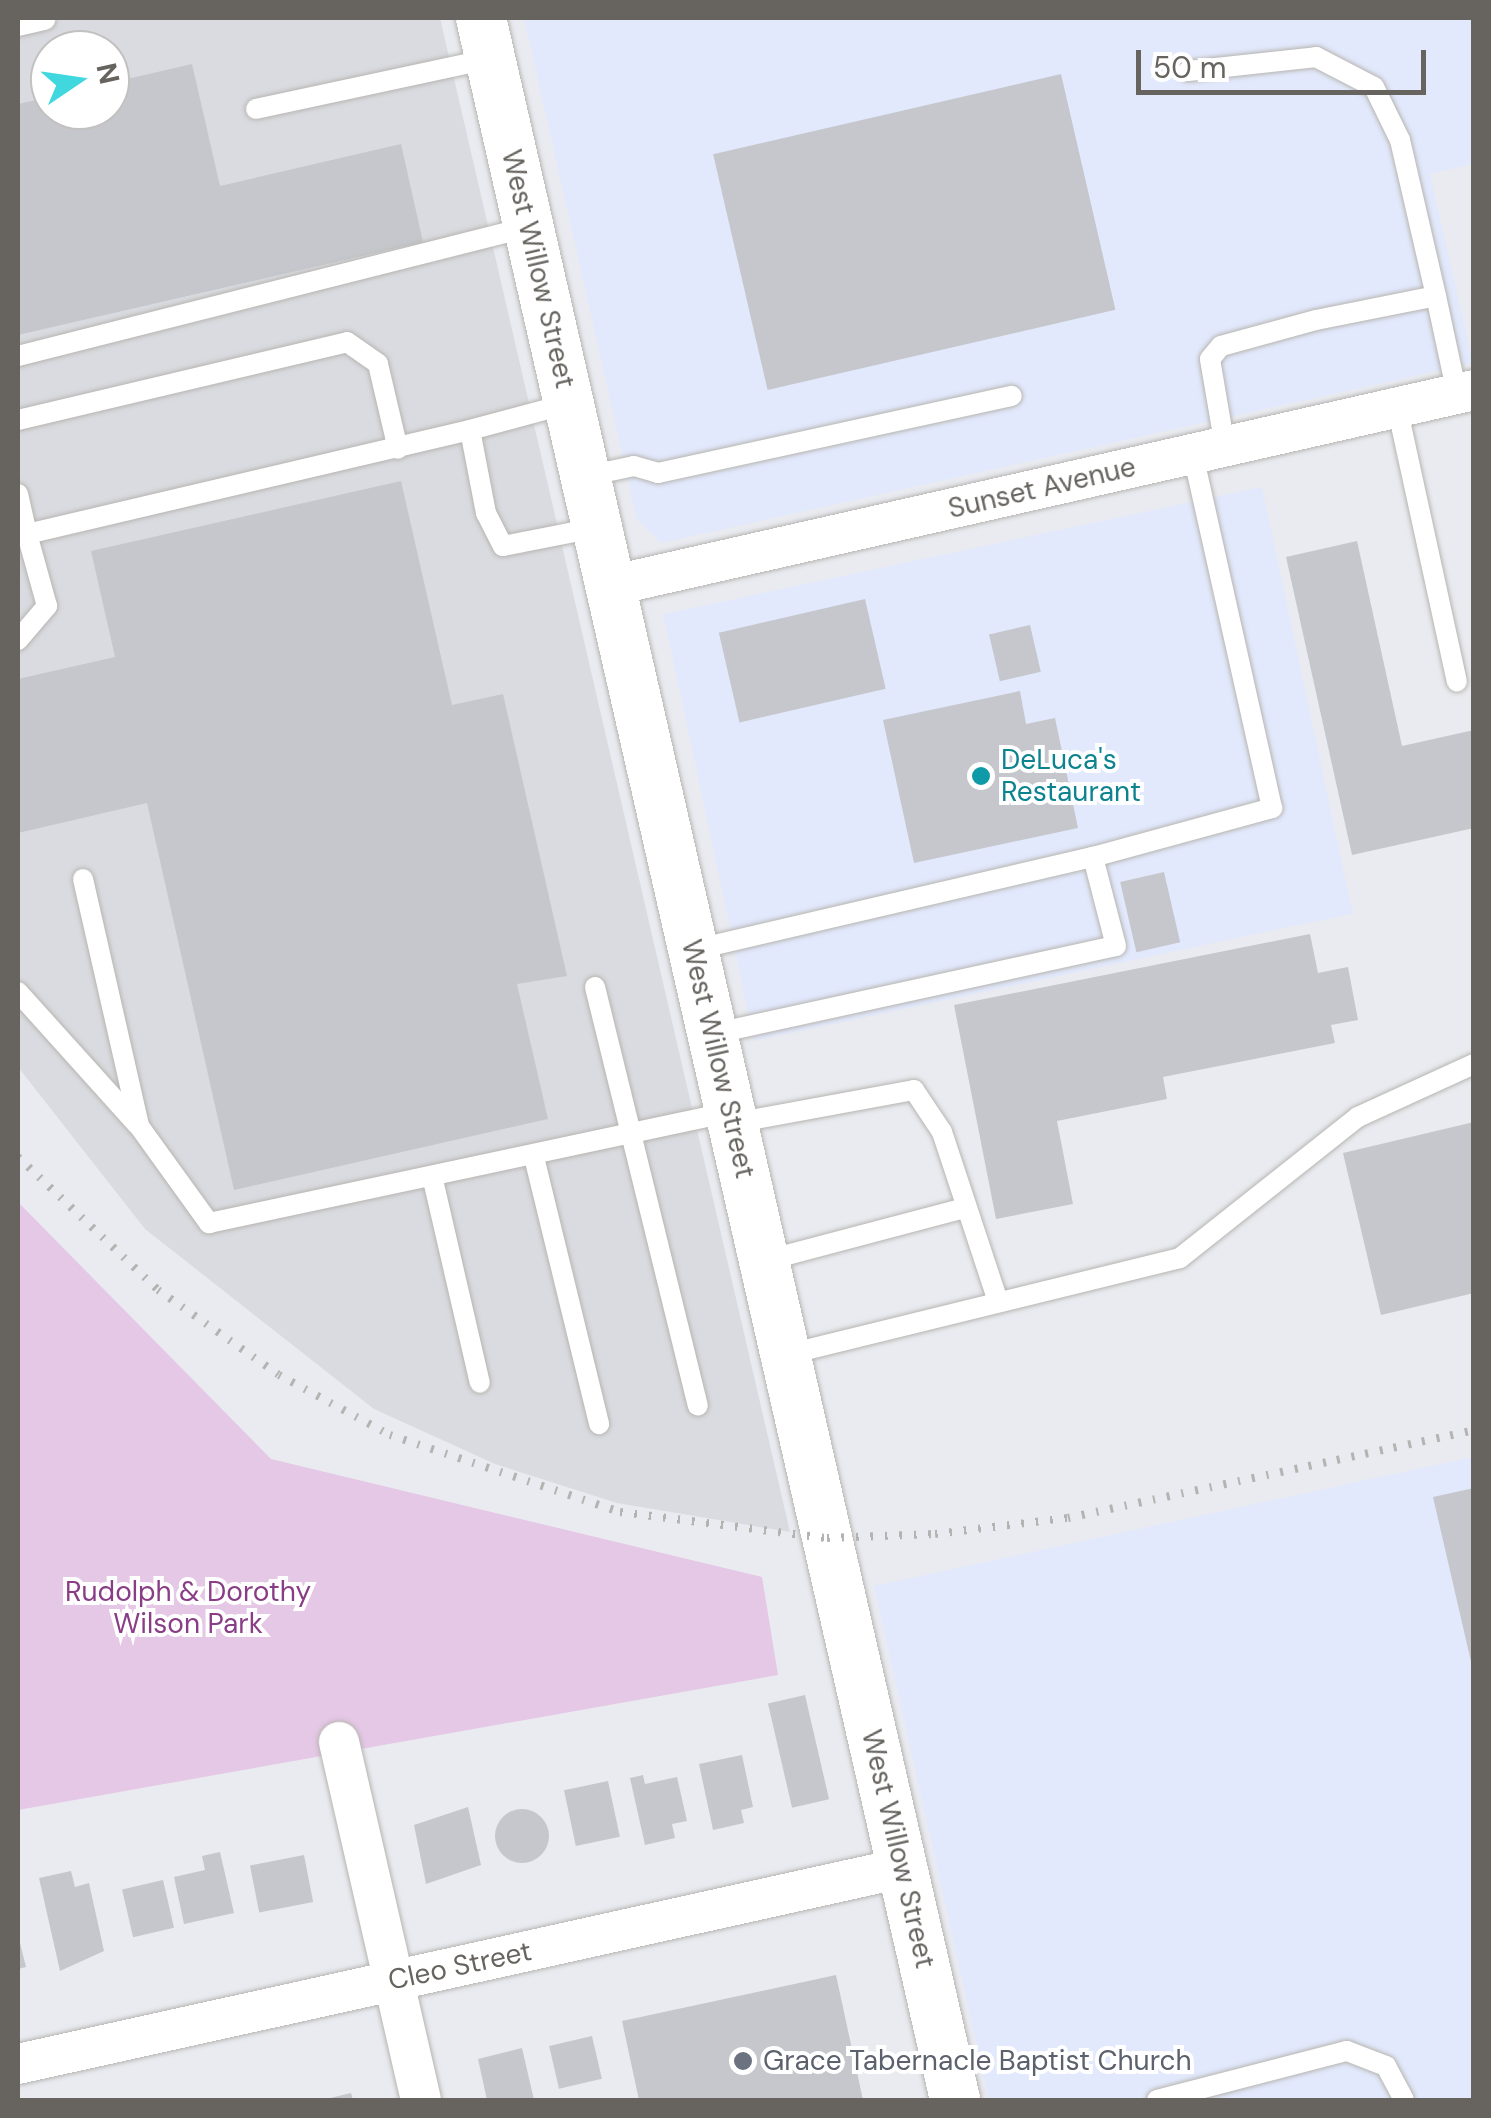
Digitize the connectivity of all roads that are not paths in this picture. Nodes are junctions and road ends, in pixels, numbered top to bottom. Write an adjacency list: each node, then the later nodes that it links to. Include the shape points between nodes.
1 (48, 18): 2 (lane)
2 (18, 26)
3 (486, 38): 5 (lane); 6 (street, West Willow Street)
4 (1188, 71): 7 (lane, via 1316,57 1374,86 1400,140)
5 (256, 109)
6 (528, 228): 8 (lane); 11 (street, West Willow Street)
7 (1436, 296): 9 (lane); 16 (lane, via 1221,346 1210,382)
8 (18, 356)
9 (1465, 392): 12 (street, Sunset Avenue)
10 (1012, 396): 17 (lane, via 658,473 634,466)
11 (569, 404): 14 (lane); 17 (street, West Willow Street)
12 (1397, 408): 16 (street, Sunset Avenue); 23 (lane)
13 (18, 420): 15 (lane, via 347,342 378,364)
14 (470, 430): 15 (lane); 19 (lane, via 486,512 503,546)
15 (398, 449): 20 (lane)
16 (1209, 450): 21 (street, Sunset Avenue); 24 (lane, via 1272,808)
17 (585, 476): 19 (street, West Willow Street)
18 (18, 494): 20 (lane)
19 (597, 527): 21 (street, West Willow Street)
20 (28, 534): 22 (lane, via 47,606)
21 (610, 586): 26 (street, West Willow Street)
22 (18, 640)
23 (1458, 682)
24 (1093, 857): 26 (lane); 29 (lane, via 1116,946)
25 (84, 879): 32 (lane)
26 (693, 950): 29 (street, West Willow Street)
27 (595, 987): 33 (lane)
28 (18, 992): 32 (lane)
29 (712, 1034): 31 (street, West Willow Street)
30 (1474, 1064): 38 (lane, via 1358,1117 1180,1258)
31 (731, 1118): 33 (lane); 36 (lane, via 914,1090 942,1132); 37 (street, West Willow Street)
32 (139, 1126): 35 (lane, via 209,1223)
33 (632, 1134): 34 (lane); 41 (lane)
34 (534, 1157): 35 (lane); 42 (lane)
35 (433, 1180): 40 (lane)
36 (964, 1208): 37 (lane); 38 (lane)
37 (764, 1260): 39 (street, West Willow Street)
38 (998, 1301): 39 (lane)
39 (785, 1354): 44 (street, West Willow Street)
40 (480, 1383)
41 (698, 1405)
42 (599, 1424)
43 (340, 1742): 45 (street)
44 (902, 1868): 45 (street, Cleo Street); 48 (street, West Willow Street)
45 (394, 1980): 46 (street, Cleo Street); 47 (street)
46 (18, 2064)
47 (421, 2100)
48 (955, 2100)
49 (1157, 2100): 50 (lane, via 1347,2051 1386,2066)
50 (1404, 2100)

